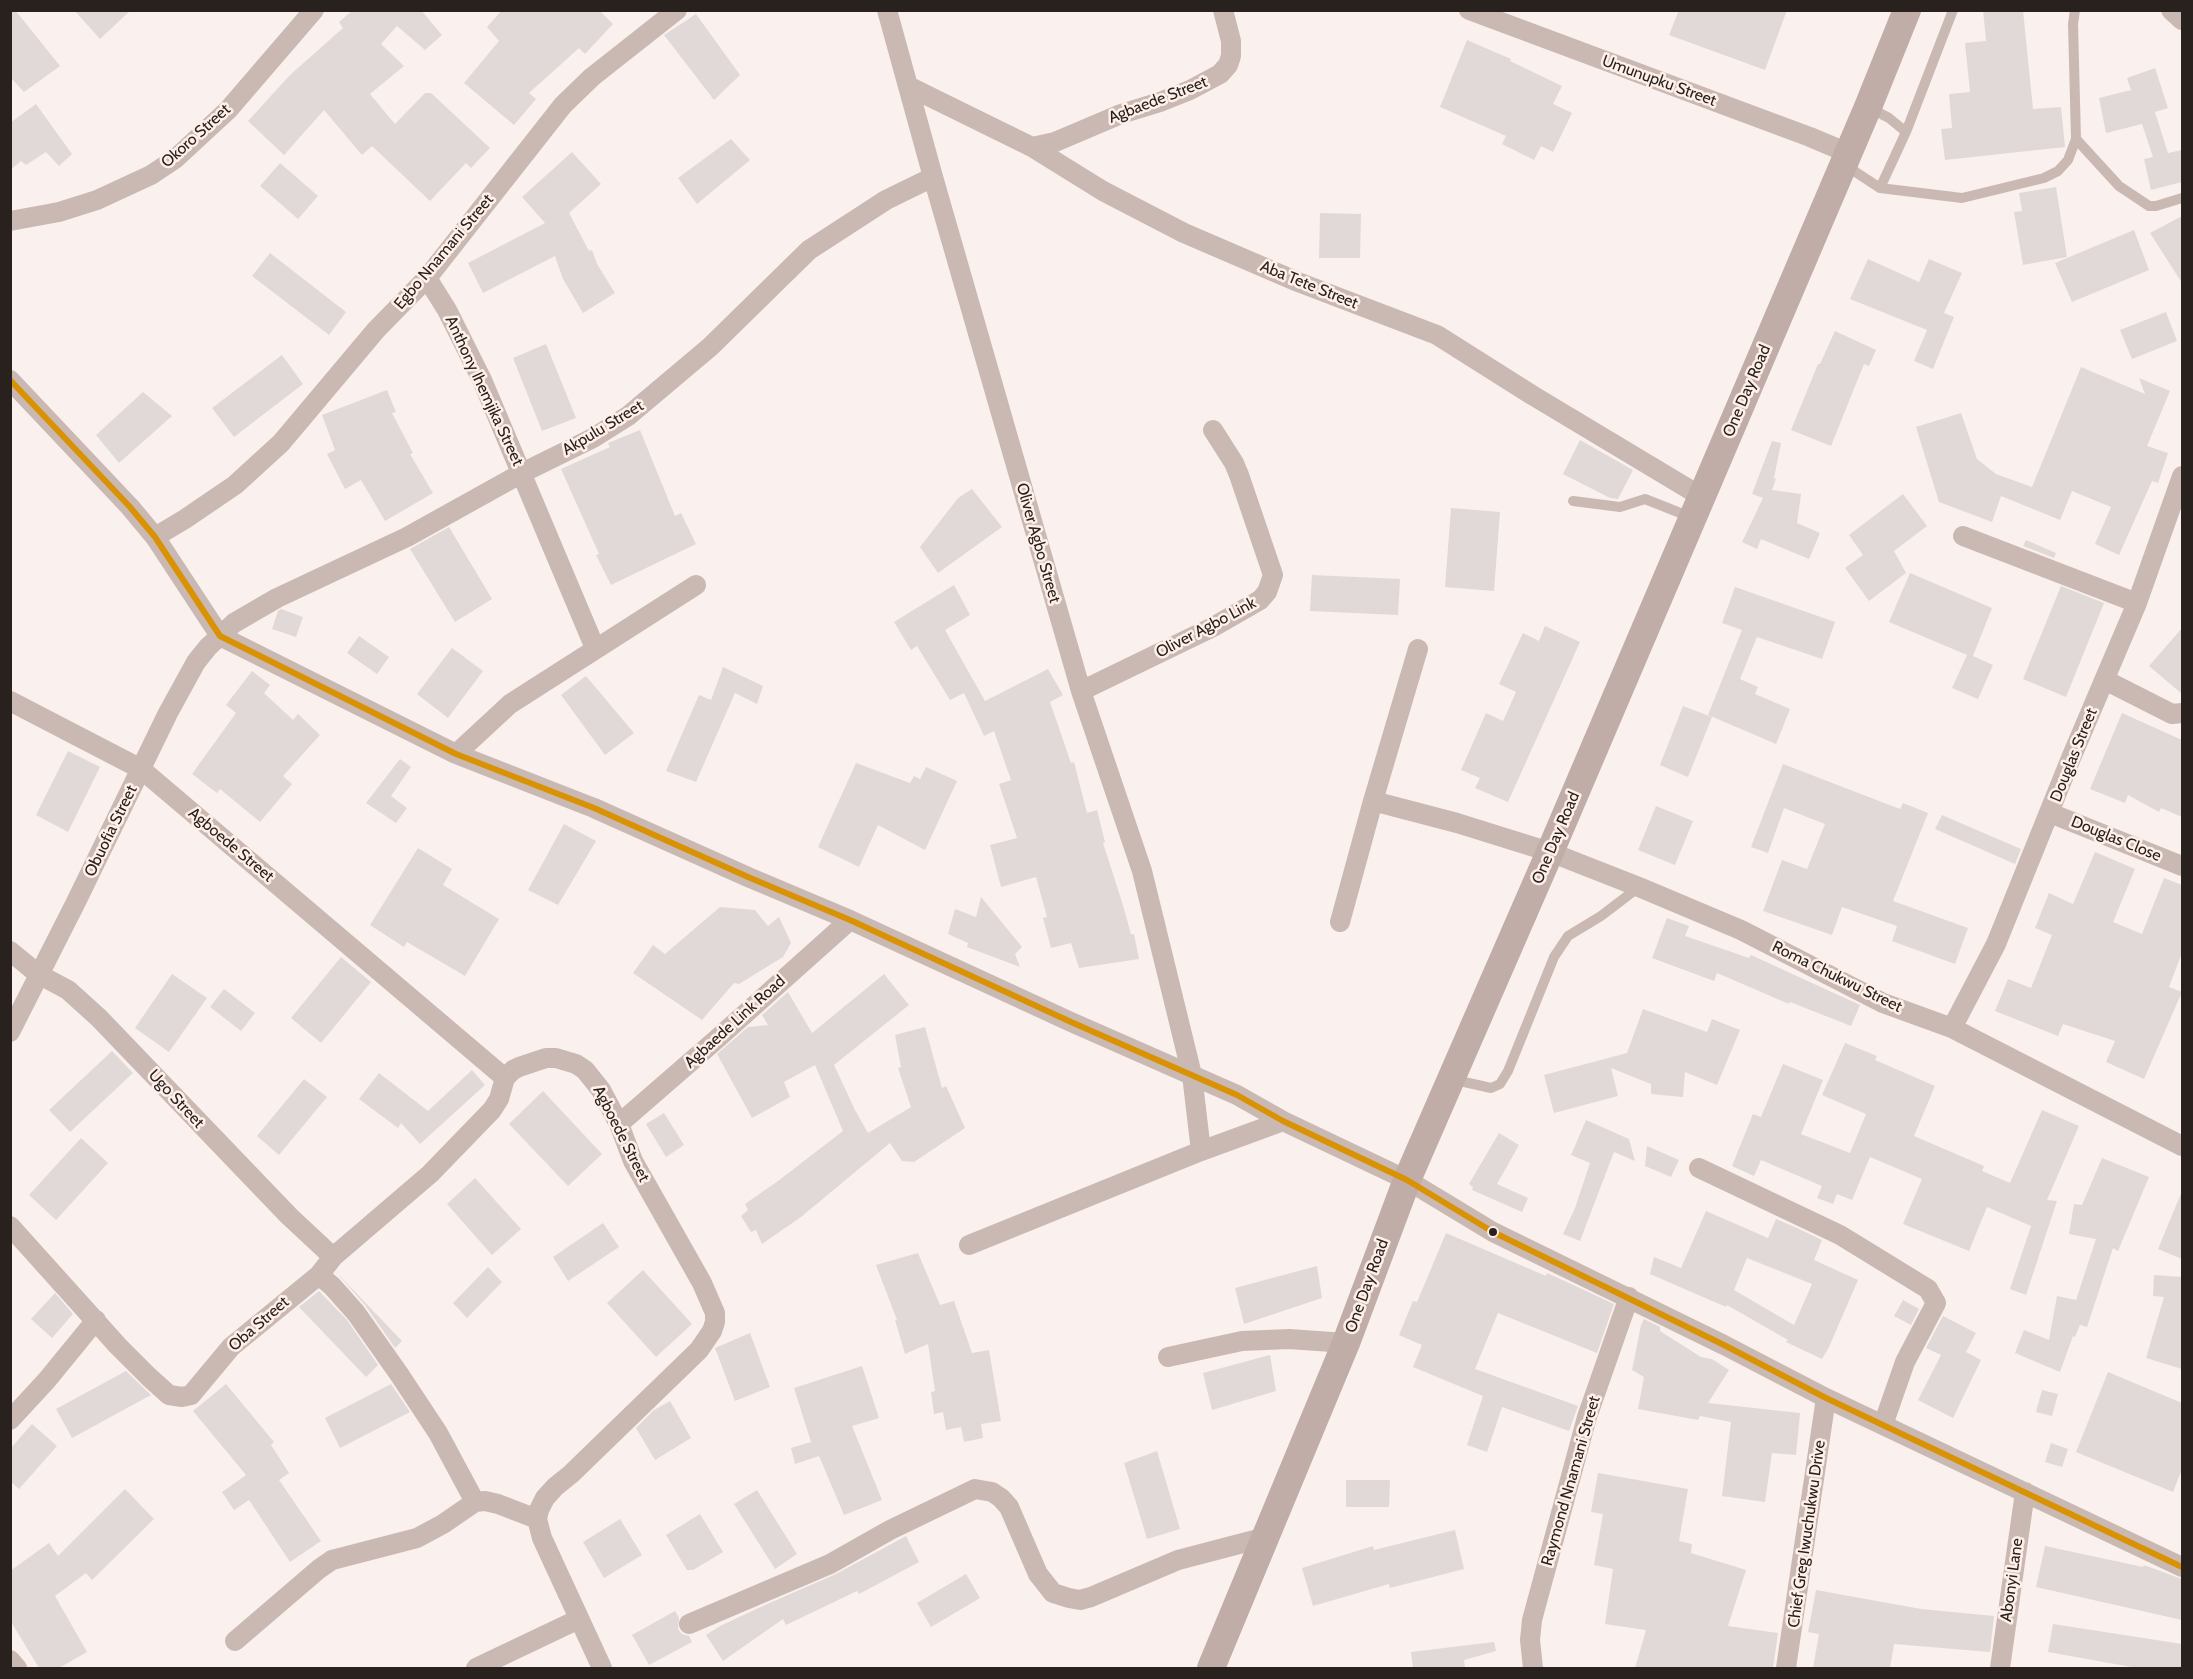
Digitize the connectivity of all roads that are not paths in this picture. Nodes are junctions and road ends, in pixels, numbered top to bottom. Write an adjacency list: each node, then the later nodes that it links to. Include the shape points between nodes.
1 (314, 10): 20 (street, Okoro Street, via 228,110 175,159 97,200)
2 (677, 10): 21 (street, Egbo Nnamani Street, via 563,105)
3 (887, 10): 11 (street, Oliver Agbo Street)
4 (1223, 10): 15 (street, Agbaede Street, via 1231,56 1220,74 1180,94 1055,142)
5 (1469, 10): 16 (street, Umunupku Street)
6 (1907, 10): 12 (main road, One Day Road)
7 (1953, 10): 13 (lane)
8 (2075, 10): 14 (lane)
9 (2171, 10): 10 (street)
10 (2182, 20)
11 (908, 86): 15 (street, Aba Tete Street); 17 (street, Oliver Agbo Street)
12 (1868, 106): 13 (lane); 16 (main road, One Day Road)
13 (1906, 132): 18 (lane)
14 (2076, 139): 18 (lane, via 2068,160 2044,178 1962,198); 19 (lane, via 2119,186 2149,206)
15 (1032, 147): 27 (street, Aba Tete Street, via 1184,234 1437,335)
16 (1848, 153): 18 (lane, via 1854,171); 27 (main road, One Day Road)
17 (933, 177): 24 (street, Akpulu Street, via 886,200 809,250 710,347 628,416); 36 (street, Oliver Agbo Street)
18 (1880, 188)
19 (2182, 198)
20 (10, 221)
21 (427, 278): 24 (street, Anthony Ihemjika Street, via 473,360); 29 (street, Egbo Nnamani Street, via 376,330 281,443 235,486)
22 (10, 380): 29 (street)
23 (1213, 430): 36 (street, Oliver Agbo Link, via 1239,475 1273,576 1267,592 1213,627)
24 (522, 473): 32 (street, Akpulu Street, via 406,537 277,598); 33 (street, Anthony Ihemjika Street)
25 (2182, 476): 31 (street, Douglas Street)
26 (1573, 501): 27 (lane, via 1620,507 1645,499)
27 (1697, 507): 43 (main road, One Day Road)
28 (1963, 536): 31 (street)
29 (155, 537): 32 (street)
30 (696, 585): 33 (street)
31 (2137, 603): 35 (street, Douglas Street)
32 (227, 630): 39 (street); 40 (street, Obuofia Street, via 196,662)
33 (596, 648): 39 (street, via 510,704)
34 (1418, 649): 41 (street)
35 (2105, 680): 38 (street, via 2172,714); 42 (street, Douglas Street)
36 (1081, 690): 52 (street, Oliver Agbo Street, via 1142,871)
37 (10, 701): 40 (street, Agboede Street)
38 (2182, 713)
39 (456, 754): 46 (street, via 594,808)
40 (141, 769): 49 (street, Obuofia Street); 53 (street, Agboede Street)
41 (1373, 801): 43 (street, Roma Chukwu Street); 47 (street)
42 (2050, 813): 44 (street, Douglas Close); 50 (street, Douglas Street, via 1996,944)
43 (1550, 852): 45 (street, Roma Chukwu Street); 54 (main road, One Day Road)
44 (2182, 866)
45 (1639, 887): 50 (street, Roma Chukwu Street, via 1741,930 1883,1003); 54 (lane, via 1568,936 1554,957 1500,1084 1491,1088)
46 (850, 920): 52 (street); 56 (street, Agbaede Link Road)
47 (1340, 922)
48 (10, 951): 49 (street, Ugo Street)
49 (38, 974): 51 (street, Obuofia Street); 63 (street, Ugo Street, via 68,990 99,1018)
50 (1953, 1028): 57 (street, Roma Chukwu Street)
51 (10, 1032)
52 (1192, 1075): 55 (street); 58 (street, Oliver Agbo Street)
53 (506, 1078): 56 (street, Agboede Street, via 513,1070 546,1058 576,1064 593,1078); 63 (street, Oba Street, via 499,1099 484,1118 430,1174)
54 (1451, 1079): 60 (main road, One Day Road)
55 (1283, 1120): 58 (street); 60 (street)
56 (619, 1124): 74 (street, Agboede Street, via 633,1161 702,1283 715,1312 715,1322 699,1350 545,1498)
57 (2182, 1146)
58 (1201, 1151): 62 (street)
59 (1700, 1168): 71 (street, via 1840,1235 1928,1289 1936,1303 1905,1362)
60 (1407, 1180): 65 (street, via 1493,1232); 67 (main road, One Day Road)
61 (10, 1226): 66 (street, Oba Street)
62 (969, 1245)
63 (333, 1257): 64 (street, Oba Street)
64 (319, 1275): 66 (street, Oba Street, via 231,1347 191,1395 182,1397 169,1395); 73 (street, via 356,1313 399,1374 438,1433)
65 (1629, 1297): 69 (street); 85 (street, Raymond Nnamani Street, via 1587,1417 1532,1620)
66 (96, 1320): 70 (street)
67 (1346, 1343): 68 (street, via 1242,1341); 75 (main road, One Day Road)
68 (1168, 1357)
69 (1826, 1398): 71 (street); 86 (street, Chief Greg Iwuchukwu Drive)
70 (10, 1420)
71 (1883, 1425): 72 (street)
72 (2025, 1492): 76 (street); 87 (street, Abonyi Lane)
73 (475, 1502): 74 (street, via 498,1504); 79 (street, via 417,1538 332,1560)
74 (537, 1519): 77 (street)
75 (1266, 1537): 78 (street, via 1178,1560 1080,1600 1053,1593 1038,1574 1009,1507 992,1492 975,1489 830,1564); 84 (main road, One Day Road)
76 (2182, 1567)
77 (579, 1619): 82 (street); 83 (street)
78 (689, 1624)
79 (235, 1641)
80 (10, 1660): 81 (street)
81 (17, 1668)
82 (476, 1668)
83 (602, 1668)
84 (1211, 1668)
85 (1533, 1668)
86 (1786, 1668)
87 (2000, 1668)

